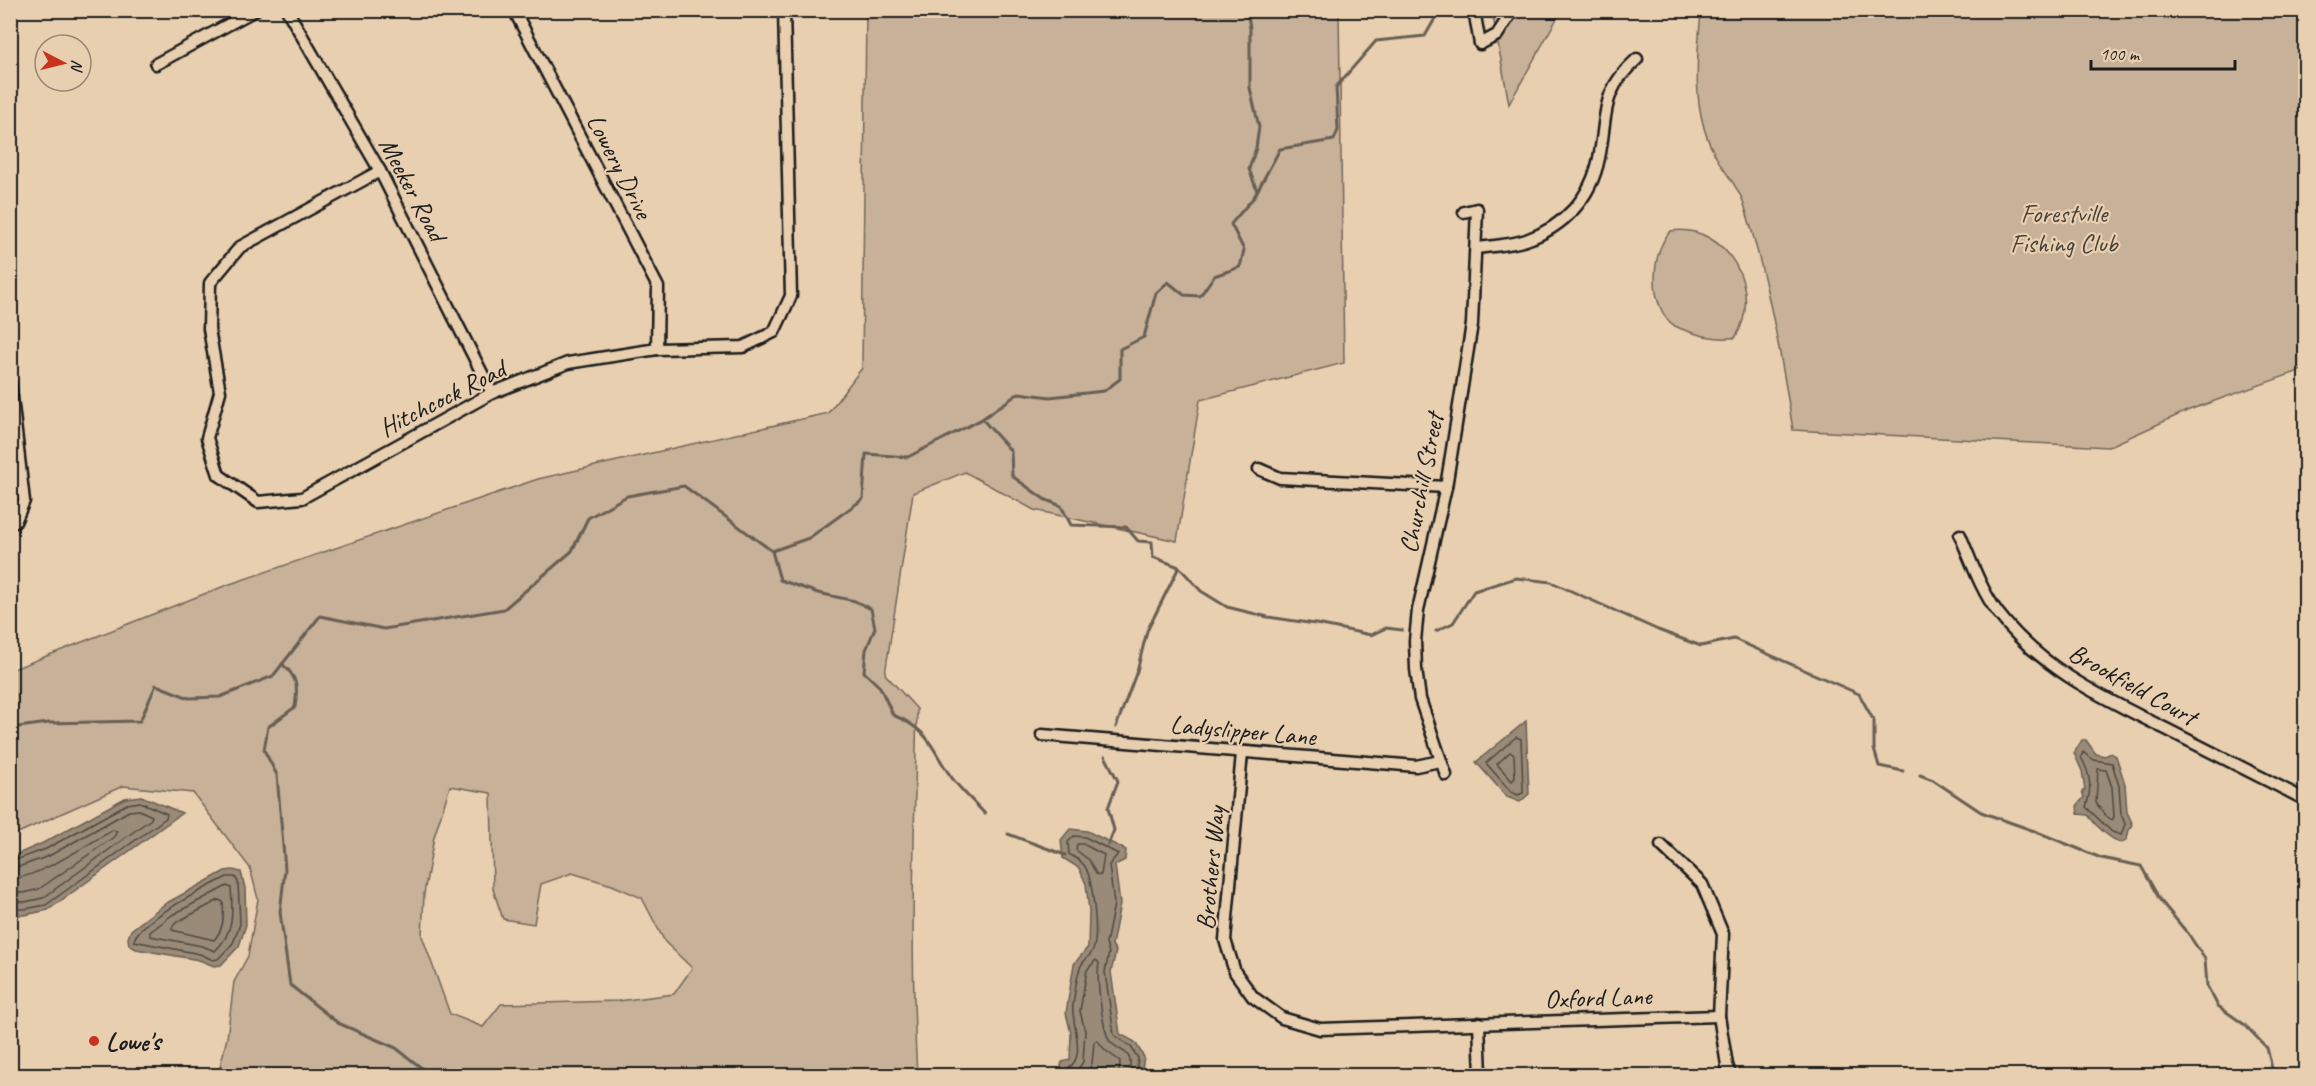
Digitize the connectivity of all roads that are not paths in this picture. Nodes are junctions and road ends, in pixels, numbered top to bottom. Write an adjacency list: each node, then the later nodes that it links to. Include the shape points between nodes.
1 (255, 10): 8 (street)
2 (287, 10): 9 (street, Meeker Road)
3 (514, 10): 12 (street, Lowery Drive, via 658,287)
4 (784, 10): 12 (street, Hitchcock Road, via 791,296 774,332 743,347)
5 (1474, 10): 6 (street, via 1480,44 1497,35)
6 (1513, 10)
7 (1637, 59): 11 (street, via 1610,91 1599,159 1585,198 1561,223 1533,237)
8 (156, 64)
9 (380, 171): 14 (street, Meeker Road); 14 (street, Hitchcock Road, via 240,247 210,283 209,328 220,392 207,438 219,475 258,502 302,498)
10 (1464, 212): 11 (street, Churchill Street, via 1477,209)
11 (1476, 248): 16 (street, Churchill Street, via 1472,324)
12 (657, 349): 14 (street, Hitchcock Road, via 568,363)
13 (10, 380): 17 (street, via 24,501)
14 (492, 393)
15 (1259, 469): 16 (street, via 1280,478)
16 (1446, 487): 21 (street, Churchill Street, via 1418,610 1415,641 1420,699)
17 (15, 522)
18 (1960, 535): 23 (street, Brookfield Court, via 1997,611 2024,642 2060,672)
19 (1042, 735): 20 (street, Ladyslipper Lane)
20 (1242, 753): 21 (street, Ladyslipper Lane, via 1416,766); 26 (street, Brothers Way, via 1225,940 1235,972 1252,997 1282,1018 1320,1029)
21 (1440, 761): 22 (street, Churchill Street)
22 (1446, 775)
23 (2306, 800)
24 (1661, 845): 25 (street, via 1702,884 1723,934)
25 (1719, 1016): 26 (street, Oxford Lane); 28 (street)
26 (1479, 1023): 27 (street)
27 (1481, 1076)
28 (1731, 1076)

